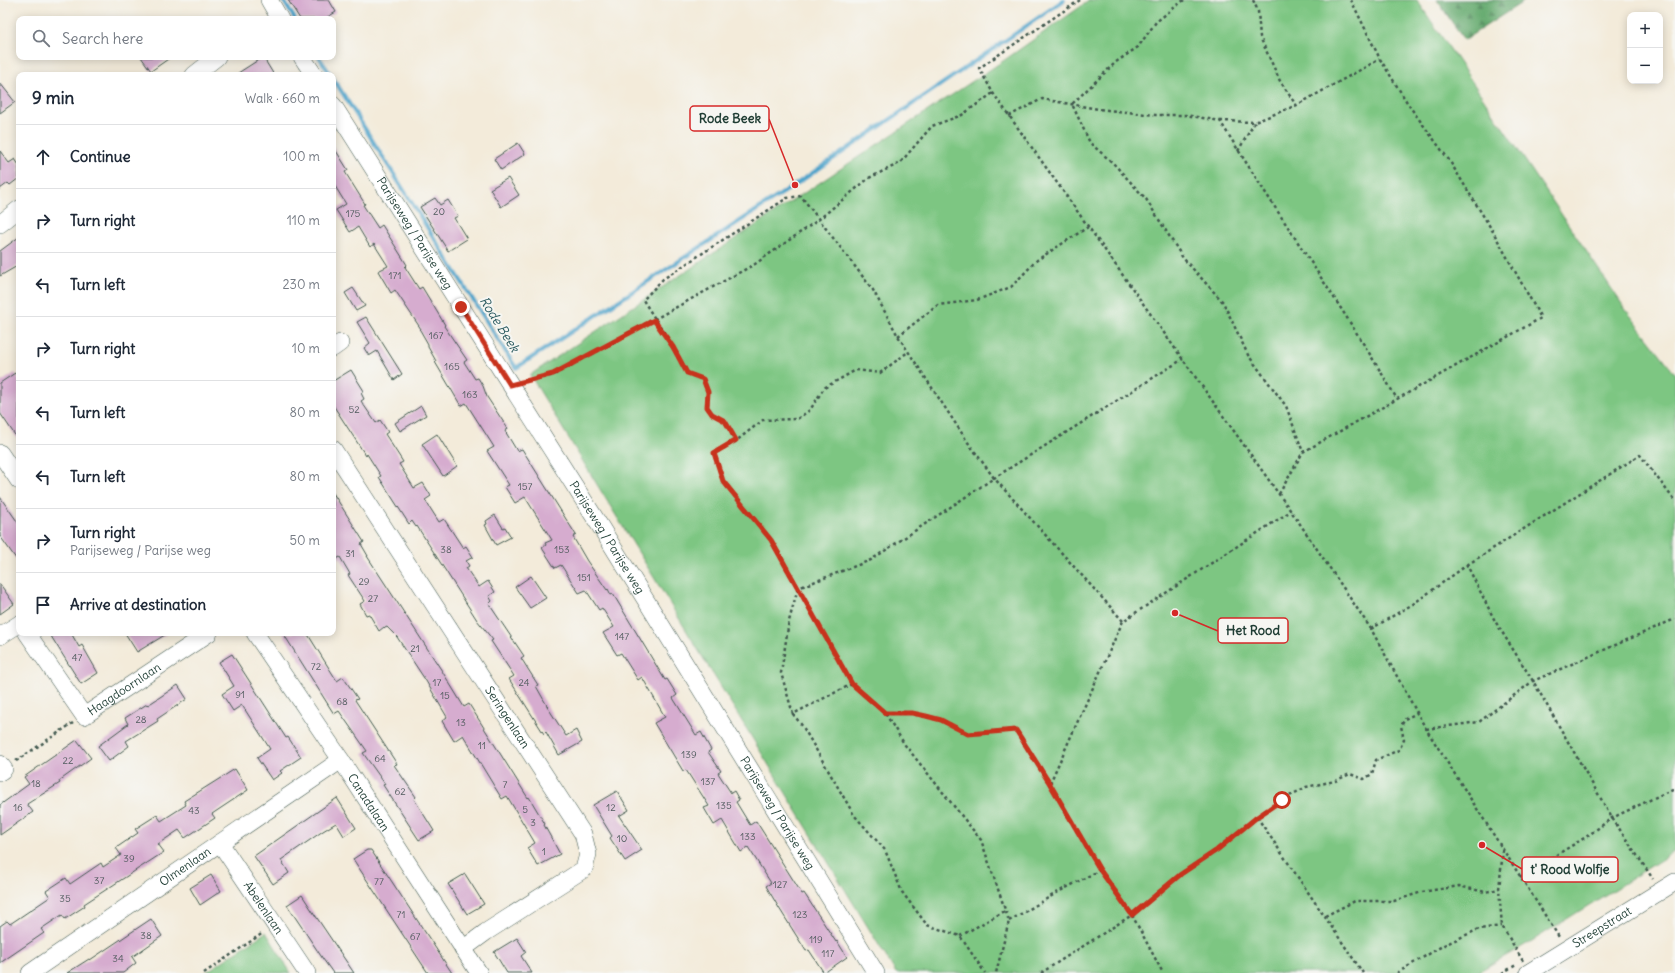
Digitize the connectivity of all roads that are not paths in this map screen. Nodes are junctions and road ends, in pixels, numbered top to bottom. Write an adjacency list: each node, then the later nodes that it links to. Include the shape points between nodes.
1 (213, 60): 3 (street)
2 (304, 60): 4 (street)
3 (198, 72)
4 (312, 72)
5 (336, 111): 24 (street, Parijseweg / Parijse weg)
6 (16, 212): 7 (street)
7 (0, 224)
8 (0, 453): 10 (street)
9 (336, 454): 19 (street, Seringenlaan, via 584,834 588,854 584,869)
10 (16, 477)
11 (16, 626): 12 (street)
12 (0, 636)
13 (29, 636): 14 (street, Haagdoornlaan, via 84,716)
14 (204, 636)
15 (257, 636): 16 (street, Canadalaan)
16 (341, 760): 17 (street, Olmenlaan); 19 (street, Canadalaan)
17 (220, 843): 21 (street, Olmenlaan); 22 (street, Abelenlaan)
18 (1675, 882): 20 (street, Streepstraat, via 1566,950)
19 (463, 949): 23 (street, Canadalaan)
20 (1526, 967)
21 (30, 973)
22 (307, 973)
23 (479, 973)
24 (876, 973)

